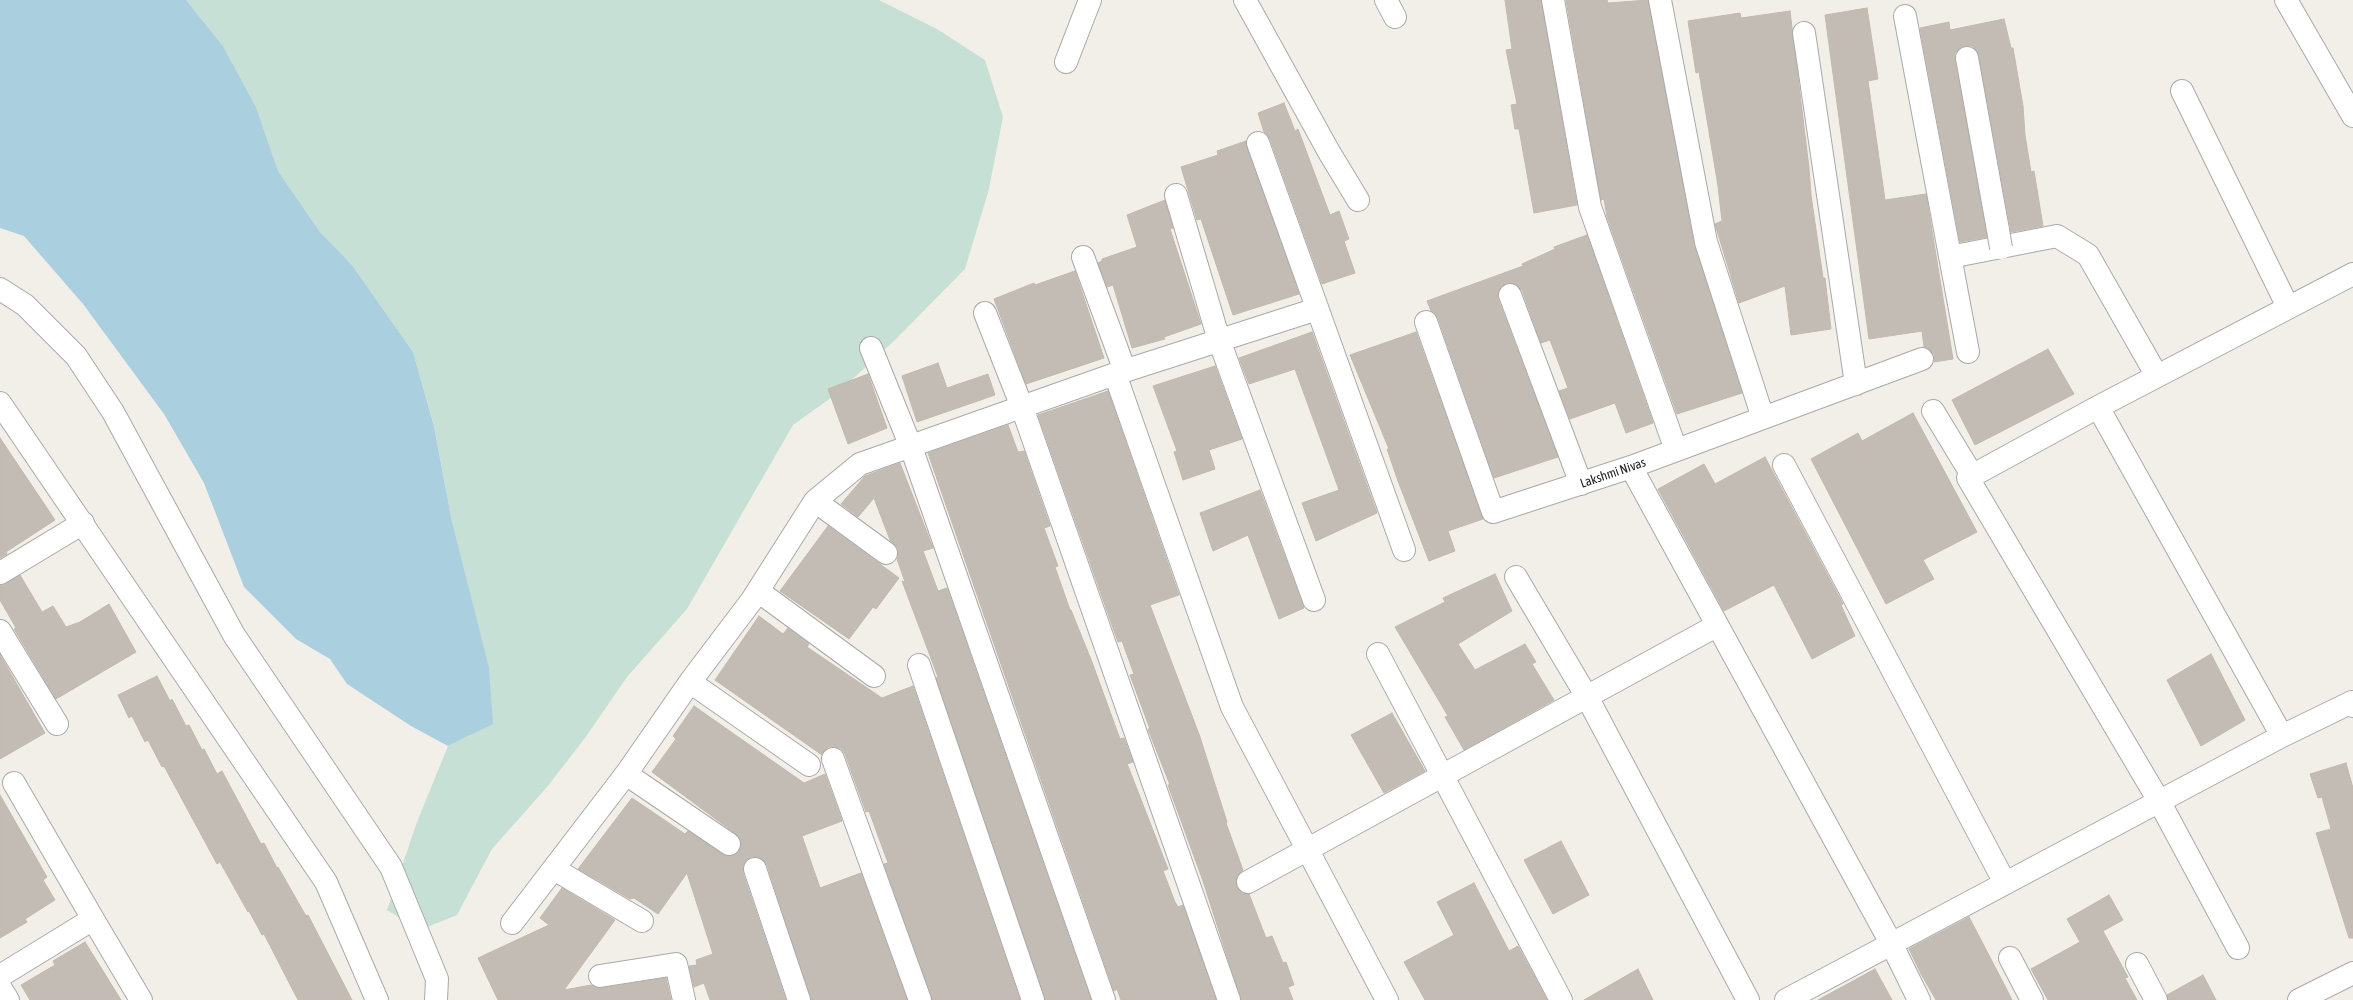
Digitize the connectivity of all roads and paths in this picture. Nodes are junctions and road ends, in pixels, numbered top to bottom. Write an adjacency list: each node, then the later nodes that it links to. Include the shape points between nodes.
1 (1090, 0): 9 (street)
2 (1245, 0): 14 (street)
3 (1553, 0): 38 (street, via 1590,207)
4 (1660, 0): 36 (street, via 1706,242)
5 (2286, 0): 11 (street)
6 (1905, 16): 16 (street)
7 (1804, 33): 31 (street)
8 (1967, 58): 15 (street)
9 (1066, 62)
10 (2182, 91): 21 (street)
11 (2353, 116)
12 (1258, 143): 22 (street)
13 (1176, 195): 25 (street)
14 (1358, 200)
15 (1999, 239)
16 (1950, 257): 27 (street); 30 (street, via 2057,236 2088,255)
17 (1083, 258): 29 (street)
18 (2353, 274): 21 (street)
19 (0, 289): 87 (street, via 25,305 76,356 113,412 234,635 391,867 437,979)
20 (1510, 295): 42 (street)
21 (2288, 307): 30 (street)
22 (1317, 309): 25 (street); 45 (street)
23 (985, 313): 33 (street)
24 (1426, 322): 42 (street, Lakshmi Nivas, via 1493,512)
25 (1219, 340): 29 (street); 50 (street)
26 (871, 348): 37 (street)
27 (1968, 352)
28 (1922, 359): 31 (street, Lakshmi Nivas)
29 (1120, 373): 33 (street); 68 (street, via 1232,707)
30 (2157, 376): 34 (street)
31 (1856, 384): 36 (street, Lakshmi Nivas)
32 (0, 403): 44 (street)
33 (1022, 407): 37 (street); 93 (street)
34 (2098, 407): 41 (street); 60 (street)
35 (1932, 411): 41 (street)
36 (1763, 418): 38 (street, Lakshmi Nivas)
37 (911, 447): 43 (street, via 860,464); 92 (street)
38 (1676, 450): 40 (street, Lakshmi Nivas)
39 (1784, 464): 72 (street)
40 (1631, 467): 42 (street, Lakshmi Nivas); 51 (street)
41 (1972, 475): 66 (street, via 1968,478)
42 (1581, 484)
43 (816, 501): 46 (street); 49 (street)
44 (83, 523): 47 (street); 86 (street, via 326,882)
45 (1404, 550)
46 (886, 553)
47 (0, 573)
48 (1516, 577): 57 (street)
49 (758, 591): 55 (street); 56 (street)
50 (1314, 600)
51 (1716, 626): 57 (street); 76 (street)
52 (0, 631): 59 (street)
53 (1378, 654): 64 (street)
54 (919, 665): 91 (street)
55 (874, 676)
56 (690, 682): 62 (street); 63 (street)
57 (1587, 696): 64 (street); 96 (street)
58 (2353, 706): 60 (street, via 2352,702)
59 (57, 724)
60 (2282, 736): 66 (street)
61 (833, 759): 90 (street)
62 (809, 765)
63 (626, 774): 67 (street); 69 (street)
64 (1442, 776): 68 (street); 95 (street)
65 (14, 783): 73 (street)
66 (2159, 801): 72 (street); 77 (street)
67 (729, 844)
68 (1307, 850): 71 (street); 94 (street)
69 (554, 869): 74 (street); 75 (street)
70 (755, 869): 89 (street)
71 (1248, 882)
72 (2005, 883): 76 (street)
73 (93, 919): 81 (street); 85 (street)
74 (642, 921)
75 (512, 923)
76 (1891, 944): 97 (street); 98 (street)
77 (2238, 948)
78 (2010, 958): 99 (street)
79 (2137, 964): 100 (street)
80 (2353, 973): 101 (street)
81 (0, 976)
82 (600, 976): 88 (street, via 676,964)
83 (0, 987): 84 (street)
84 (8, 1000)
85 (141, 1000)
86 (377, 1000)
87 (436, 1000)
88 (684, 1000)
89 (799, 1000)
90 (920, 1000)
91 (1033, 1000)
92 (1104, 1000)
93 (1229, 1000)
94 (1387, 1000)
95 (1561, 1000)
96 (1748, 1000)
97 (1786, 1000)
98 (1919, 1000)
99 (2032, 1000)
100 (2156, 1000)
101 (2299, 1000)

